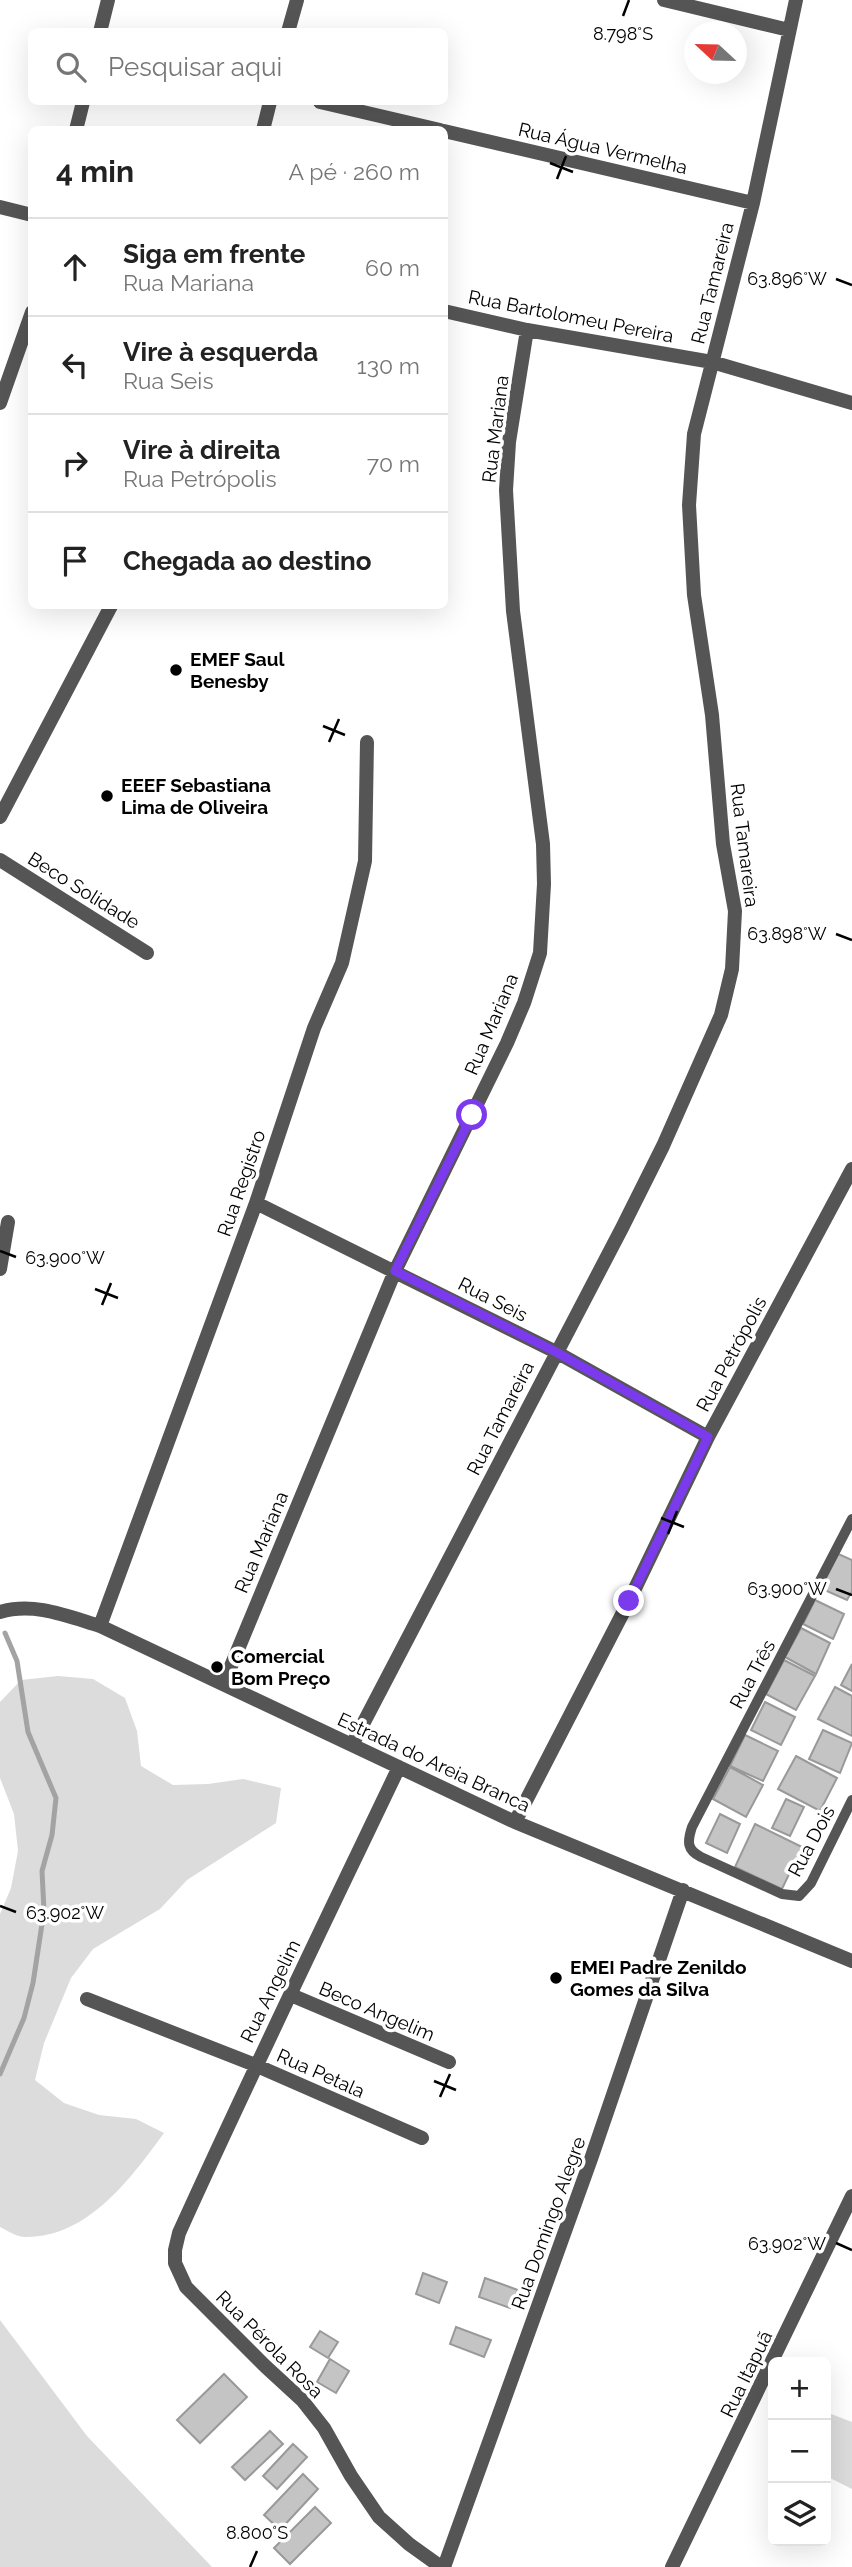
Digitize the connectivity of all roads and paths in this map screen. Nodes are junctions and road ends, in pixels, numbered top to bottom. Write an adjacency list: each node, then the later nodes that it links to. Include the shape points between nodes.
1 (107, 0): 5 (street)
2 (297, 0): 6 (street)
3 (664, 0): 7 (street)
4 (796, 0): 7 (street, Rua Tamareira)
5 (101, 28)
6 (289, 28)
7 (789, 30): 15 (street, Rua Tamareira)
8 (82, 105): 11 (street)
9 (269, 105): 12 (street)
10 (333, 105): 13 (street, Rua Água Vermelha)
11 (77, 126)
12 (264, 126)
13 (425, 126)
14 (448, 131): 15 (street, Rua Água Vermelha)
15 (753, 203): 21 (street, Rua Tamareira)
16 (0, 207): 17 (street)
17 (28, 214)
18 (448, 312): 20 (street, Rua Bartolomeu Pereira)
19 (28, 323): 23 (street)
20 (527, 330): 21 (street, Rua Bartolomeu Pereira); 33 (street, Rua Mariana, via 506,490 513,611 543,844 540,953 507,1043)
21 (712, 362): 22 (street, Rua Bartolomeu Pereira); 34 (street, Rua Tamareira, via 694,434 689,505 694,595 735,911 732,969 721,1015 663,1146)
22 (852, 402)
23 (0, 403)
24 (109, 609): 26 (street)
25 (367, 742): 30 (street, Rua Registro, via 365,861 359,892 342,962 314,1028)
26 (0, 817)
27 (0, 860): 28 (street, Beco Solidade)
28 (147, 953)
29 (852, 1169): 35 (street, Rua Petrópolis)
30 (256, 1203): 33 (street, Rua Seis); 39 (street, Rua Registro)
31 (8, 1222): 32 (street)
32 (0, 1269)
33 (395, 1271): 34 (street, Rua Seis); 40 (street, Rua Mariana)
34 (556, 1352): 35 (street, Rua Seis); 41 (street, Rua Tamareira)
35 (708, 1437): 44 (street, Rua Petrópolis)
36 (852, 1519): 37 (lane, Rua Três)
37 (848, 1539): 46 (lane, Rua Três, via 692,1827 688,1843 695,1854 782,1894)
38 (0, 1612): 39 (street, Estrada do Areia Branca, via 38,1608)
39 (100, 1626): 40 (street, Estrada do Areia Branca)
40 (224, 1683): 41 (street, Estrada do Areia Branca)
41 (352, 1745): 42 (street, Estrada do Areia Branca)
42 (399, 1767): 44 (street, Estrada do Areia Branca); 48 (street, Rua Angelim)
43 (852, 1800): 46 (lane, Rua Dois, via 811,1883)
44 (515, 1822): 45 (street, Estrada do Areia Branca)
45 (683, 1890): 47 (street, Estrada do Areia Branca); 55 (street, Rua Domingo Alegre, via 596,2146)
46 (799, 1896)
47 (852, 1961)
48 (290, 1995): 50 (street, Beco Angelim); 51 (street, Rua Angelim)
49 (87, 1999): 51 (street, Rua Petala)
50 (450, 2062)
51 (255, 2065): 52 (street, Rua Petala); 54 (street, Rua Angelim)
52 (422, 2138)
53 (852, 2196): 56 (street, Rua Itapuã)
54 (179, 2233): 55 (street, Rua Pérola Rosa, via 175,2263 186,2287 302,2400 379,2517)
55 (442, 2567)
56 (672, 2567)

